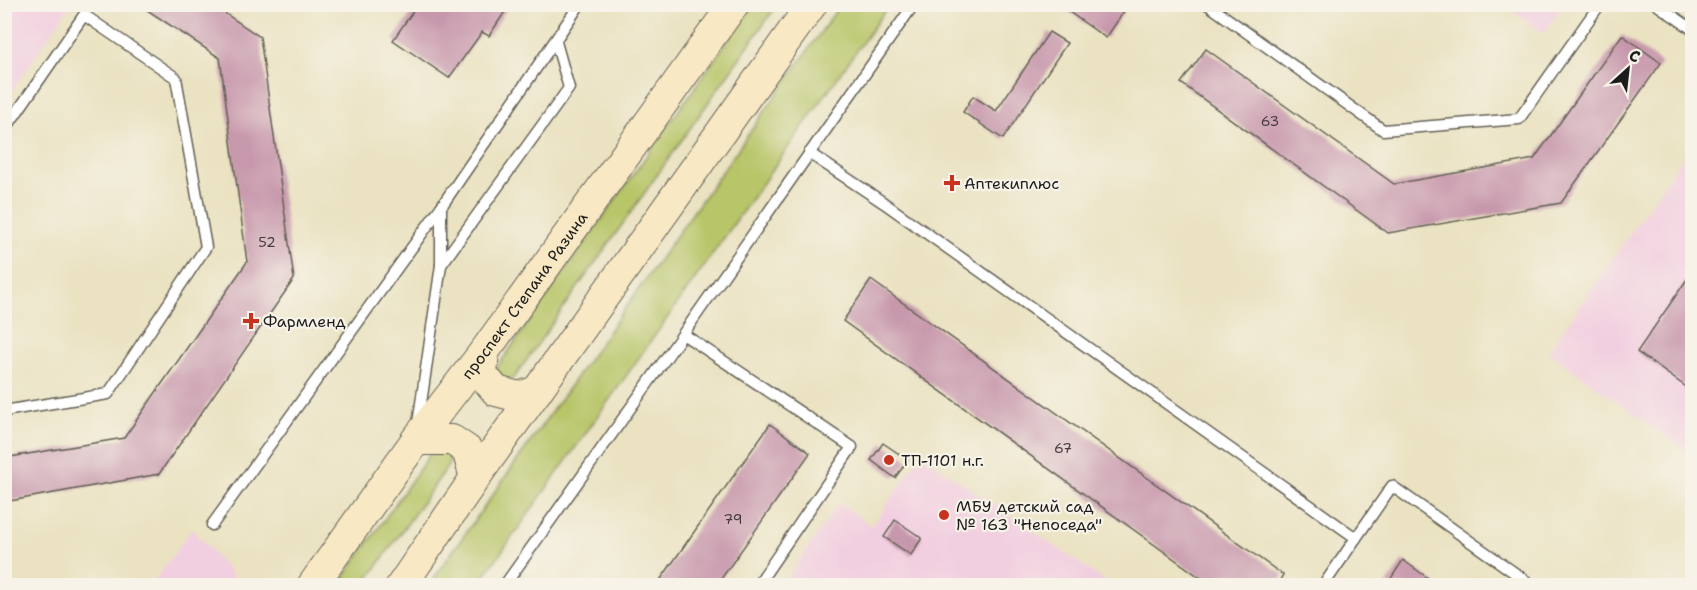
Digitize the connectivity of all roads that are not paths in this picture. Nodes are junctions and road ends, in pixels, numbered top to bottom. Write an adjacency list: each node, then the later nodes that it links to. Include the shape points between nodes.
1 (580, 4): 9 (lane)
2 (734, 4): 15 (main road, проспект Степана Разина)
3 (812, 4): 16 (main road)
4 (914, 4): 11 (lane)
5 (1207, 4): 6 (lane, via 1383,130 1519,119)
6 (1600, 4)
7 (1656, 4): 8 (lane)
8 (1692, 29)
9 (556, 42): 12 (lane); 13 (lane, via 569,88)
10 (4, 131): 17 (lane, via 84,15 176,78 206,247 108,394)
11 (810, 153): 14 (lane); 21 (lane)
12 (441, 207): 13 (lane); 20 (lane)
13 (441, 265): 18 (lane)
14 (683, 334): 24 (lane); 25 (lane, via 852,447)
15 (484, 352): 16 (main road, via 482,374 496,391 519,397); 18 (main road, проспект Степана Разина)
16 (537, 391): 19 (main road)
17 (4, 411)
18 (416, 440): 19 (main road, via 452,440 466,450); 22 (main road, проспект Степана Разина)
19 (475, 478): 23 (main road)
20 (212, 525)
21 (1356, 538): 26 (lane); 27 (lane, via 1392,486)
22 (312, 585)
23 (401, 585)
24 (504, 585)
25 (757, 585)
26 (1323, 585)
27 (1533, 585)

